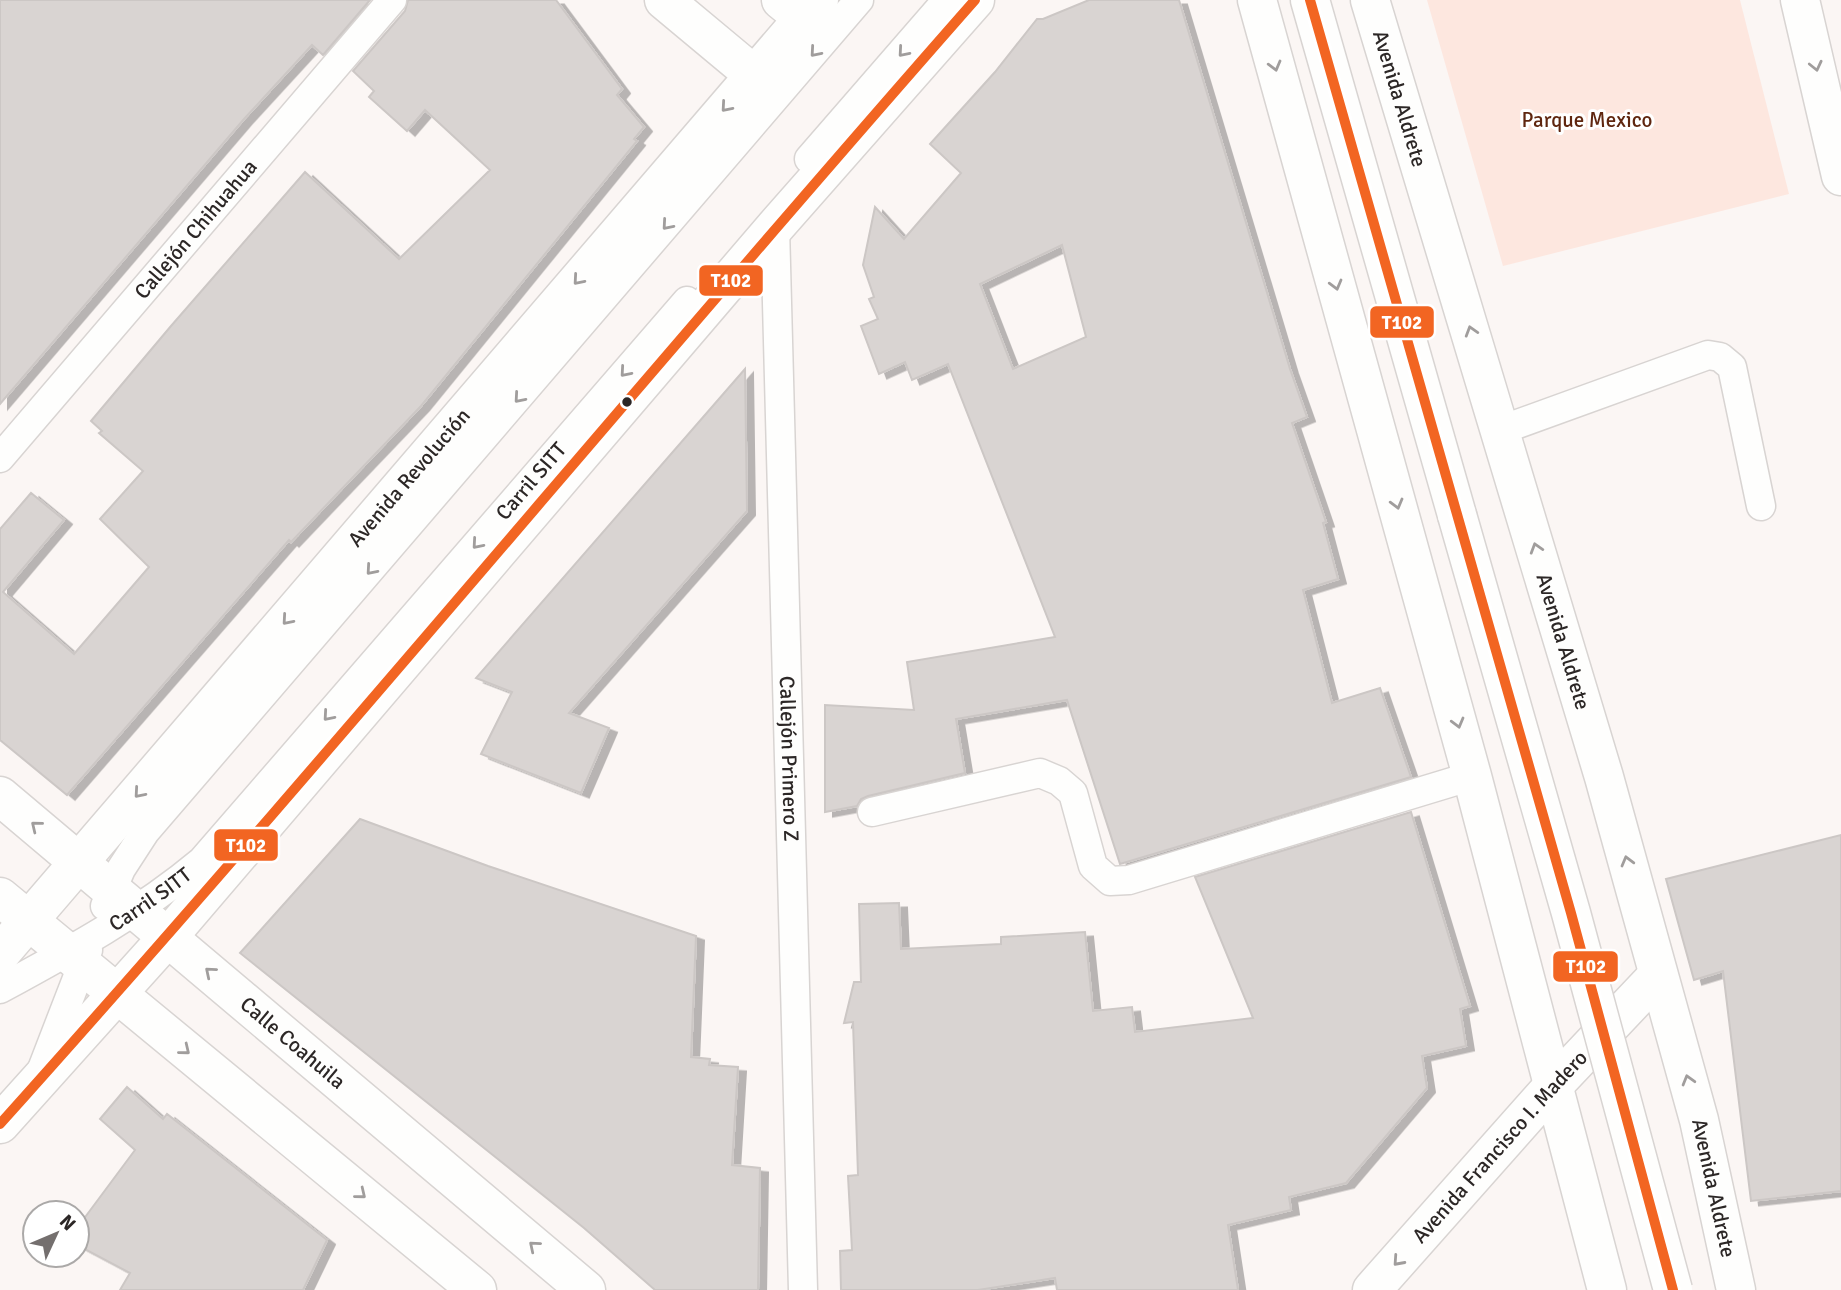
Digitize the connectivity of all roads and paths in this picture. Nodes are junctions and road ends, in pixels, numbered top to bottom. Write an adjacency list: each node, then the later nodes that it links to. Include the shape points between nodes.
1 (392, 0): 15 (lane, Callejón Chihuahua)
2 (664, 0): 11 (main road)
3 (859, 0): 21 (lane, Carril SITT, one-way to 21, via 145,832 121,869)
4 (947, 0): 21 (lane, Carril SITT, one-way to 21, via 202,861 169,889)
5 (975, 0): 13 (main road)
6 (1257, 0): 17 (main road, one-way to 17)
7 (1310, 0): 37 (main road, bridge, via 1571,913)
8 (1370, 0): 14 (main road, Avenida Aldrete, one-way to 8)
9 (1800, 0): 12 (main road, one-way to 12)
10 (801, 6): 11 (main road, Avenida Revolución)
11 (754, 75): 20 (main road, Avenida Revolución, one-way to 20)
12 (1841, 176)
13 (775, 227): 23 (main road); 34 (lane, Callejón Primero Z)
14 (1501, 430): 16 (lane, via 1709,355 1720,357 1732,367); 26 (main road, Avenida Aldrete, one-way to 14)
15 (0, 458)
16 (1761, 506)
17 (1472, 776): 19 (lane, via 1129,880 1110,881 1093,866 1073,793 1040,773); 30 (main road)
18 (0, 796): 20 (main road, Calle Coahuila, one-way to 18)
19 (872, 813)
20 (80, 862): 21 (main road, Calle Coahuila); 22 (main road, Avenida Revolución)
21 (125, 900): 23 (main road, Calle Coahuila); 24 (lane, Carril SITT)
22 (14, 909): 24 (main road); 25 (main road, Avenida Revolución)
23 (168, 937): 28 (main road); 33 (main road, Calle Coahuila, one-way to 23)
24 (81, 952): 27 (lane, Carril SITT); 28 (main road); 29 (lane)
25 (0, 954)
26 (1658, 975): 30 (main road, Avenida Francisco I. Madero); 38 (main road, Avenida Aldrete, one-way to 26, via 1699,1120)
27 (0, 989)
28 (118, 994): 29 (main road); 32 (main road, one-way to 32)
29 (35, 1086): 31 (main road)
30 (1553, 1086): 35 (main road, Avenida Francisco I. Madero, one-way to 35); 36 (main road)
31 (0, 1124)
32 (477, 1290)
33 (586, 1290)
34 (803, 1290)
35 (1372, 1290)
36 (1607, 1290)
37 (1673, 1290)
38 (1736, 1290)

